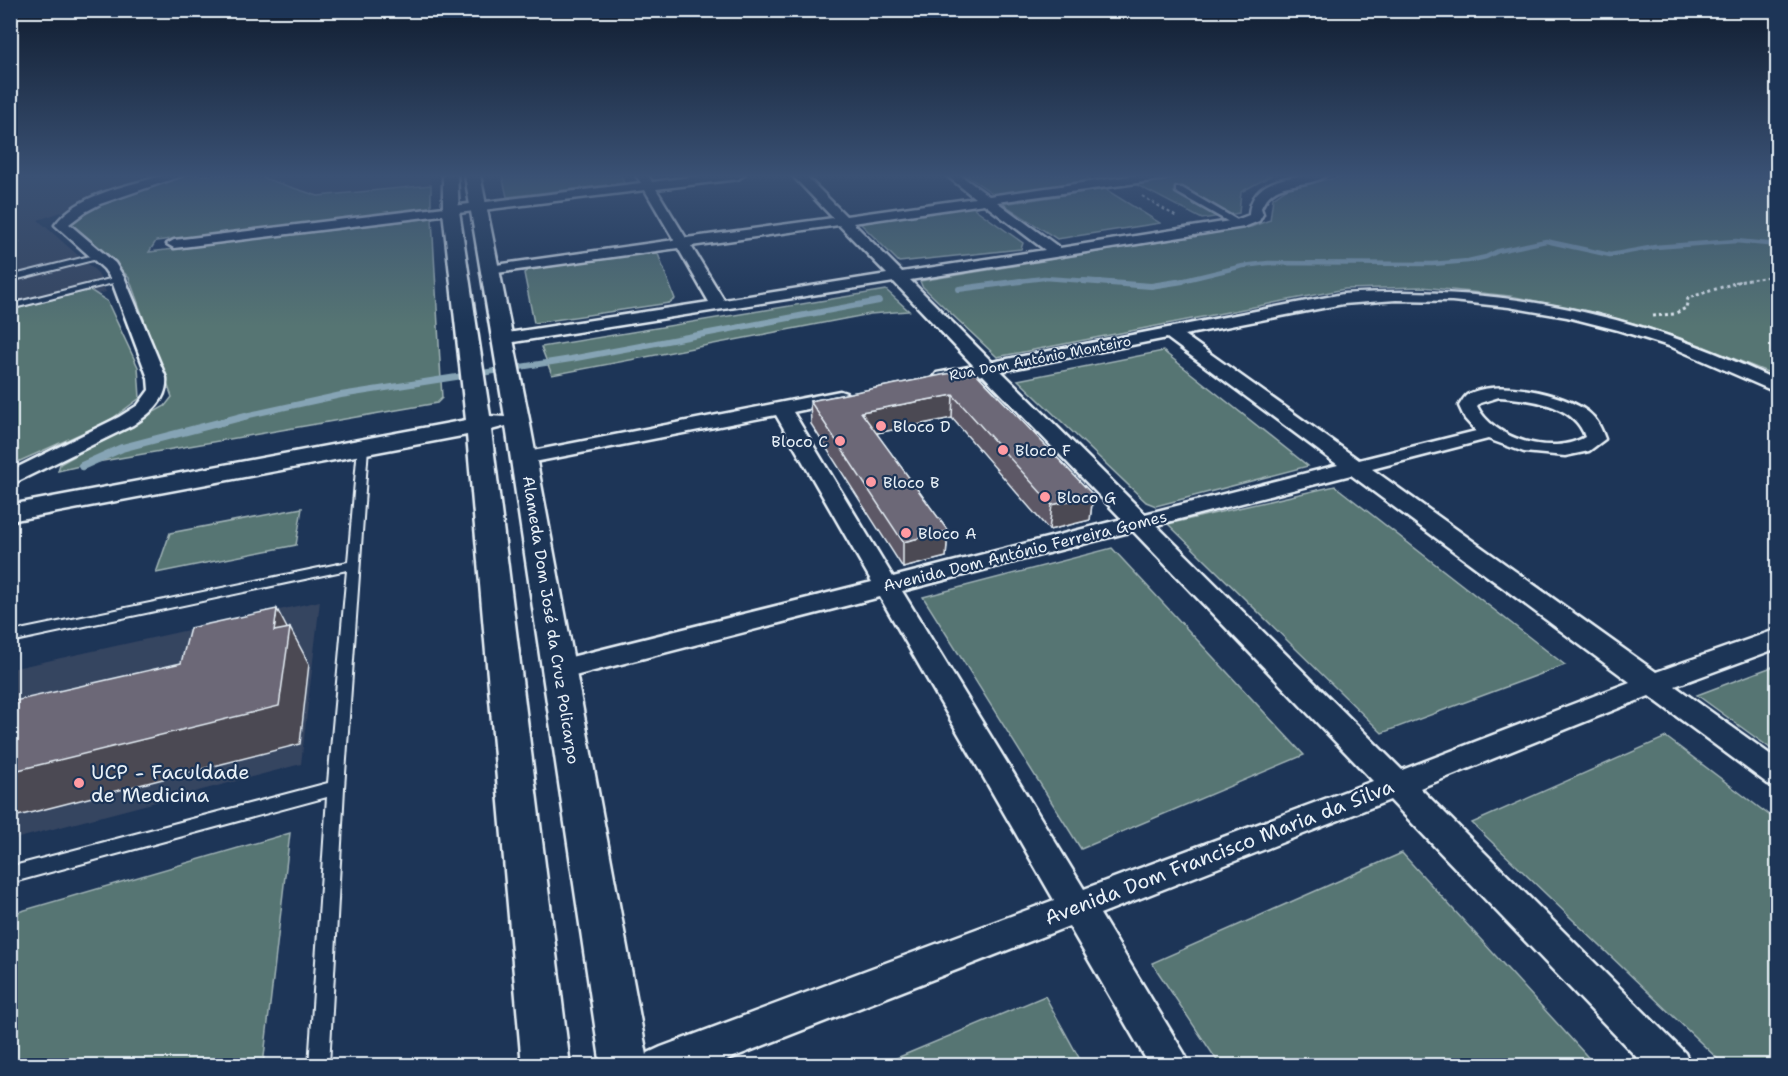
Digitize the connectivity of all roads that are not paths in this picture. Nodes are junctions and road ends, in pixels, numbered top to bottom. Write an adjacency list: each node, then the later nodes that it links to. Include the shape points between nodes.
1 (62, 225): 13 (street)
2 (332, 225): 11 (street)
3 (453, 225): 27 (street)
4 (480, 225): 14 (street, Alameda Dom José da Cruz Policarpo)
5 (672, 225): 10 (street)
6 (806, 225): 10 (street)
7 (847, 225): 17 (street)
8 (1021, 225): 12 (street)
9 (1231, 225): 12 (street)
10 (683, 243): 14 (street); 18 (street)
11 (174, 244)
12 (1057, 252): 17 (street)
13 (98, 256): 15 (lane); 16 (street)
14 (489, 270): 21 (street, Alameda Dom José da Cruz Policarpo)
15 (10, 279)
16 (118, 279): 19 (lane); 33 (street, via 157,378 154,399 126,421)
17 (903, 283): 18 (street); 22 (street)
18 (719, 305): 21 (street)
19 (10, 307)
20 (1171, 333): 22 (street, Rua Dom António Monteiro); 24 (street, Rua Dom António Monteiro, via 1343,299 1451,297 1527,306 1602,322 1705,355); 32 (street)
21 (503, 346): 26 (street, Alameda Dom José da Cruz Policarpo)
22 (988, 368): 23 (street, Rua Dom António Monteiro); 36 (street)
23 (921, 381)
24 (1778, 388)
25 (863, 393): 28 (street)
26 (514, 401): 27 (street); 31 (street, Alameda Dom José da Cruz Policarpo)
27 (477, 408): 30 (street); 34 (street); 49 (street)
28 (782, 408): 31 (street); 38 (street)
29 (1490, 433): 29 (street, via 1521,445 1554,451 1587,446 1595,439 1594,430 1572,410 1515,393 1483,394 1468,406 1477,424); 32 (street, Avenida Dom António Ferreira Gomes)
30 (363, 447): 35 (street); 37 (lane)
31 (524, 458): 41 (street, Alameda Dom José da Cruz Policarpo)
32 (1352, 468): 36 (street, Avenida Dom António Ferreira Gomes); 42 (street)
33 (10, 479)
34 (10, 494)
35 (10, 513)
36 (1139, 523): 38 (street, Avenida Dom António Ferreira Gomes); 44 (street)
37 (355, 564): 39 (lane); 45 (lane)
38 (888, 586): 41 (street, Avenida Dom António Ferreira Gomes); 47 (street)
39 (10, 638)
40 (1778, 638): 42 (street, Avenida Dom Francisco Maria da Silva)
41 (559, 670): 50 (street, Alameda Dom José da Cruz Policarpo)
42 (1652, 684): 43 (street); 44 (street, Avenida Dom Francisco Maria da Silva)
43 (1778, 776)
44 (1396, 785): 47 (street, Avenida Dom Francisco Maria da Silva); 53 (street)
45 (336, 788): 46 (lane); 48 (lane)
46 (10, 875)
47 (1076, 906): 51 (street, Avenida Dom Francisco Maria da Silva); 52 (street)
48 (319, 1065)
49 (546, 1065)
50 (624, 1065)
51 (661, 1065)
52 (1171, 1065)
53 (1672, 1065)

